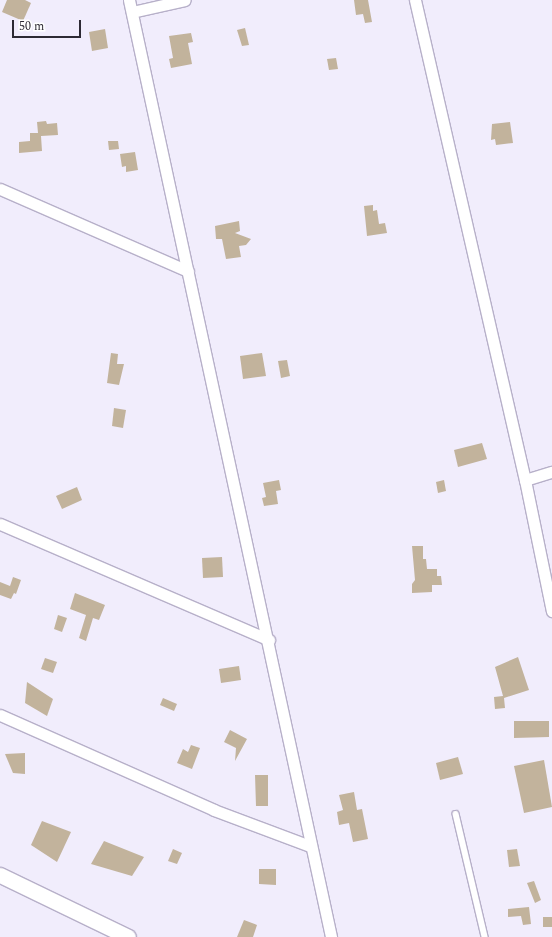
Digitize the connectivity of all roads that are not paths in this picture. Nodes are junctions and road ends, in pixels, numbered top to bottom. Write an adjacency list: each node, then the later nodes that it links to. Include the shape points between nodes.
1 (129, 0): 4 (street)
2 (185, 0): 4 (street)
3 (415, 0): 8 (street)
4 (132, 12): 6 (street)
5 (0, 189): 6 (street)
6 (188, 271): 11 (street)
7 (552, 472): 8 (street)
8 (525, 480): 10 (street)
9 (0, 524): 11 (street)
10 (552, 611)
11 (269, 640): 14 (street)
12 (0, 715): 14 (street, via 214,810)
13 (456, 814): 18 (lane)
14 (310, 846): 17 (street)
15 (0, 875): 16 (main road)
16 (128, 937)
17 (331, 937)
18 (486, 937)

